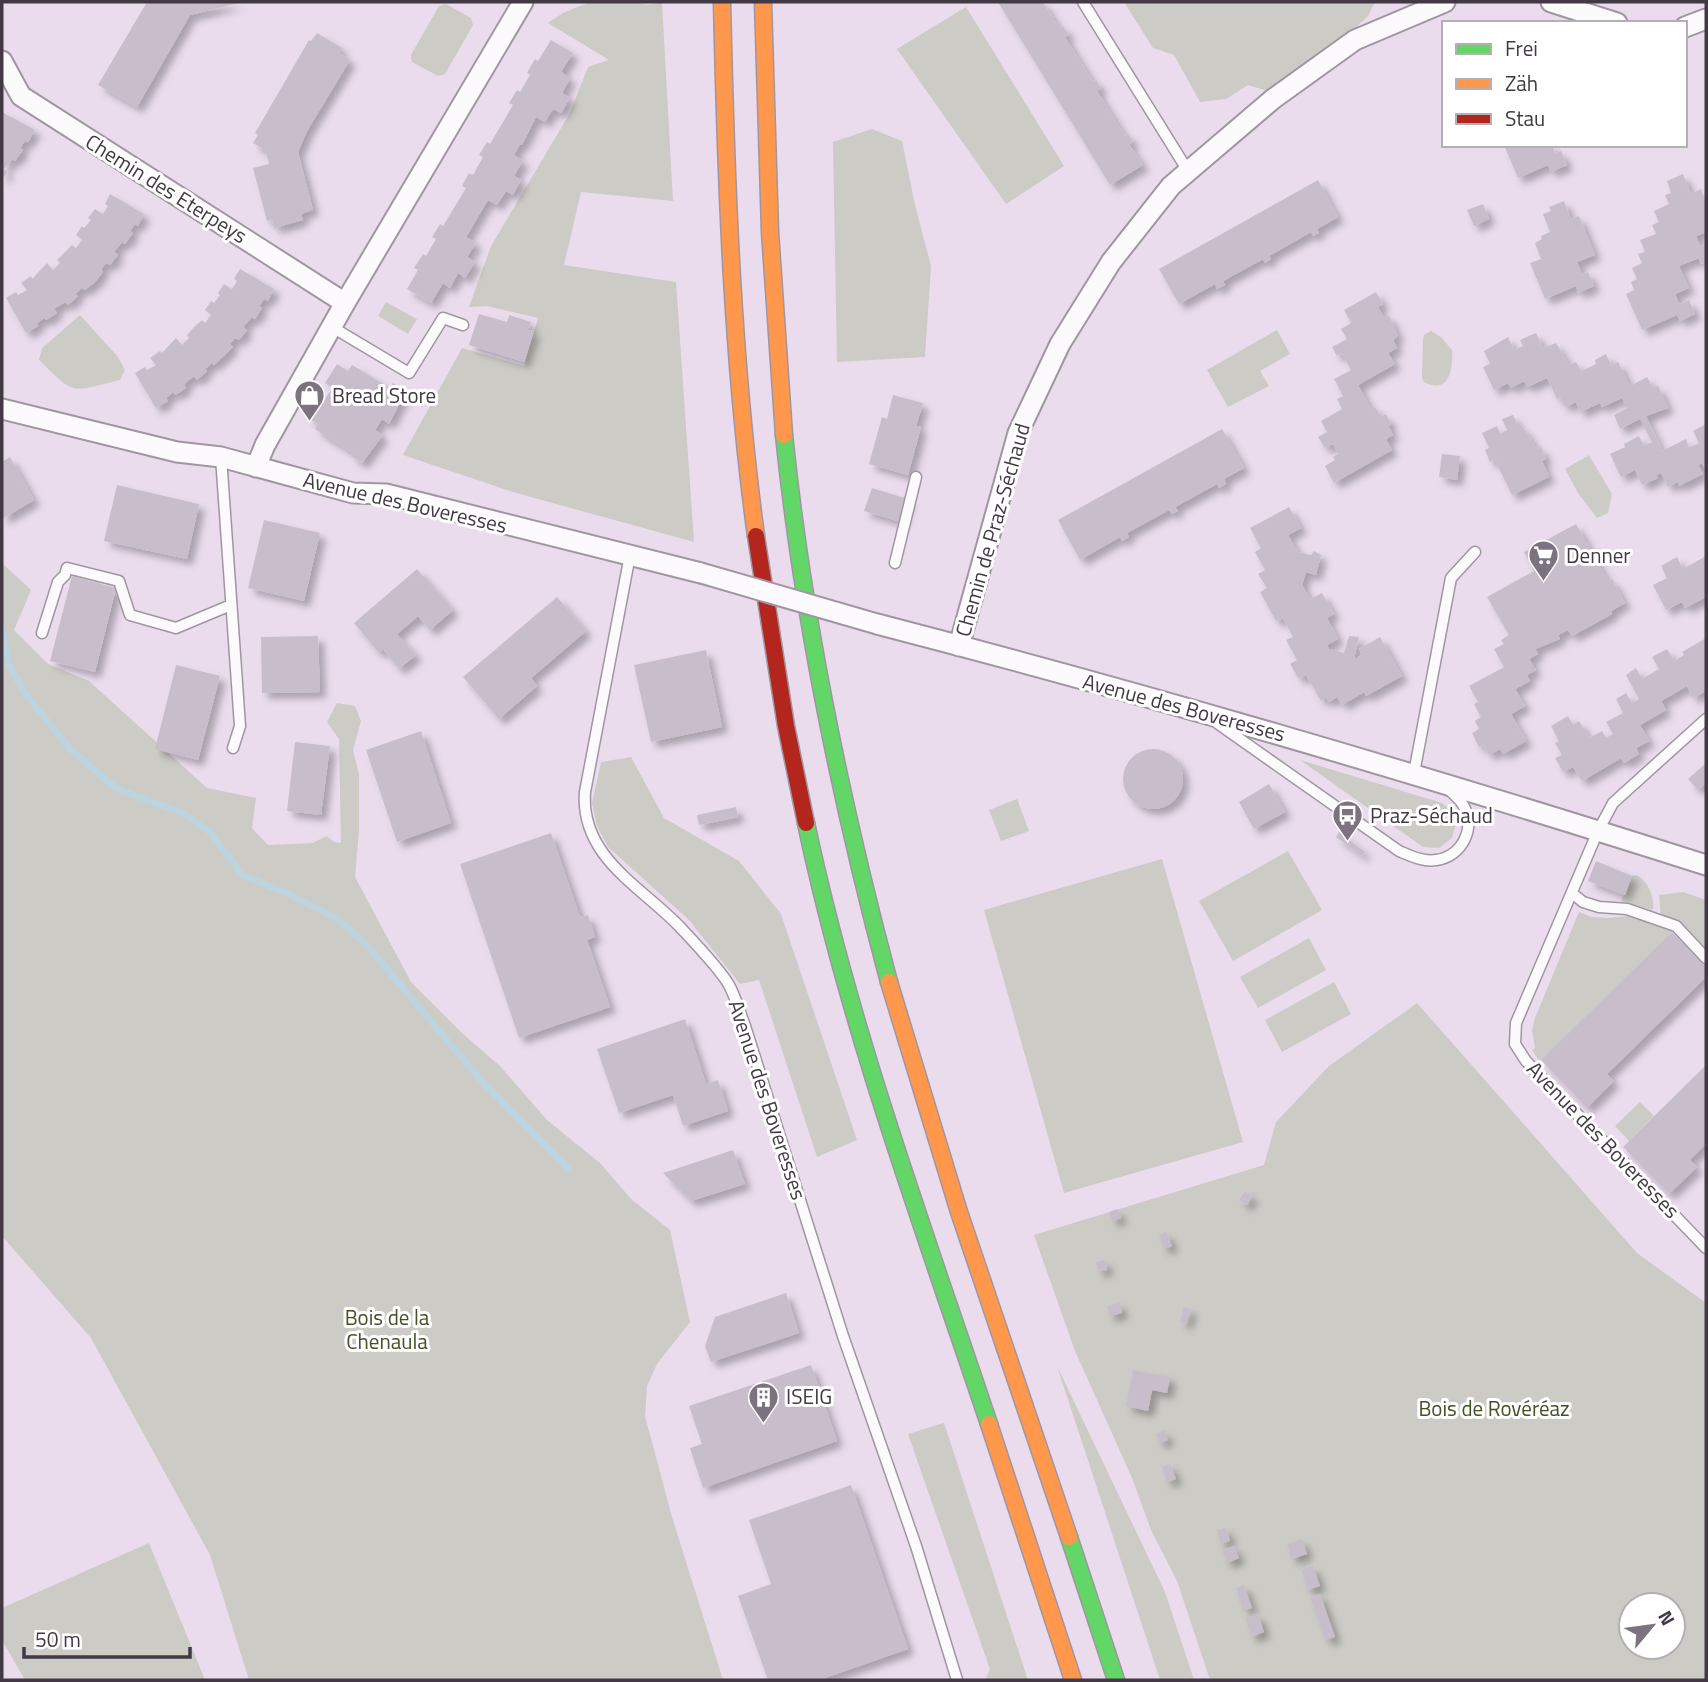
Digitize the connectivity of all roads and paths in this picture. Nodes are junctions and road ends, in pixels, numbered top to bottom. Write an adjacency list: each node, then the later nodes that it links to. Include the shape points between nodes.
1 (523, 2): 12 (street)
2 (722, 2): 36 (highway, via 729,257 747,467 772,642 807,827 891,1133)
3 (763, 2): 37 (highway, via 771,259 788,464 815,656 846,808 876,934 940,1152)
4 (1083, 2): 11 (lane)
5 (1445, 2): 11 (street, Chemin de Praz-Séchaud, via 1355,40 1273,99)
6 (1551, 2): 8 (street)
7 (1706, 19): 9 (street)
8 (1610, 21)
9 (1687, 26)
10 (2, 61): 12 (street, Chemin des Eterpeys, via 21,96)
11 (1188, 171): 24 (street, Chemin de Praz-Séchaud, via 1111,262 1059,344 1018,433)
12 (345, 303): 14 (street)
13 (463, 326): 14 (lane, via 443,318 409,373)
14 (332, 327): 17 (street)
15 (2, 409): 16 (street, Avenue des Boveresses, via 177,452)
16 (221, 457): 17 (street, Avenue des Boveresses); 22 (lane)
17 (256, 467): 20 (street, Avenue des Boveresses)
18 (916, 477): 21 (lane)
19 (1475, 552): 28 (lane, via 1451,578)
20 (630, 555): 24 (street, Avenue des Boveresses, bridge); 35 (lane, Avenue des Boveresses, via 583,807 602,854 679,926 729,984)
21 (895, 563)
22 (231, 606): 23 (lane, via 176,628 130,615 119,581 67,568); 27 (lane, via 240,726)
23 (42, 633)
24 (960, 646): 25 (street, Avenue des Boveresses)
25 (1200, 711): 28 (street, Avenue des Boveresses); 29 (lane, via 1399,851 1420,859 1447,857 1458,850 1467,834 1465,807)
26 (1706, 719): 30 (lane, Avenue des Boveresses, via 1613,803)
27 (233, 748)
28 (1414, 773): 29 (street, Avenue des Boveresses)
29 (1437, 780): 30 (street, Avenue des Boveresses)
30 (1598, 831): 31 (street, Avenue des Boveresses); 32 (lane, Avenue des Boveresses)
31 (1706, 865)
32 (1572, 893): 33 (lane, via 1583,902 1627,909 1676,926); 34 (lane, Avenue des Boveresses, via 1516,1023 1515,1044 1526,1061)
33 (1706, 958)
34 (1706, 1248)
35 (957, 1680)
36 (1073, 1680)
37 (1116, 1680)

